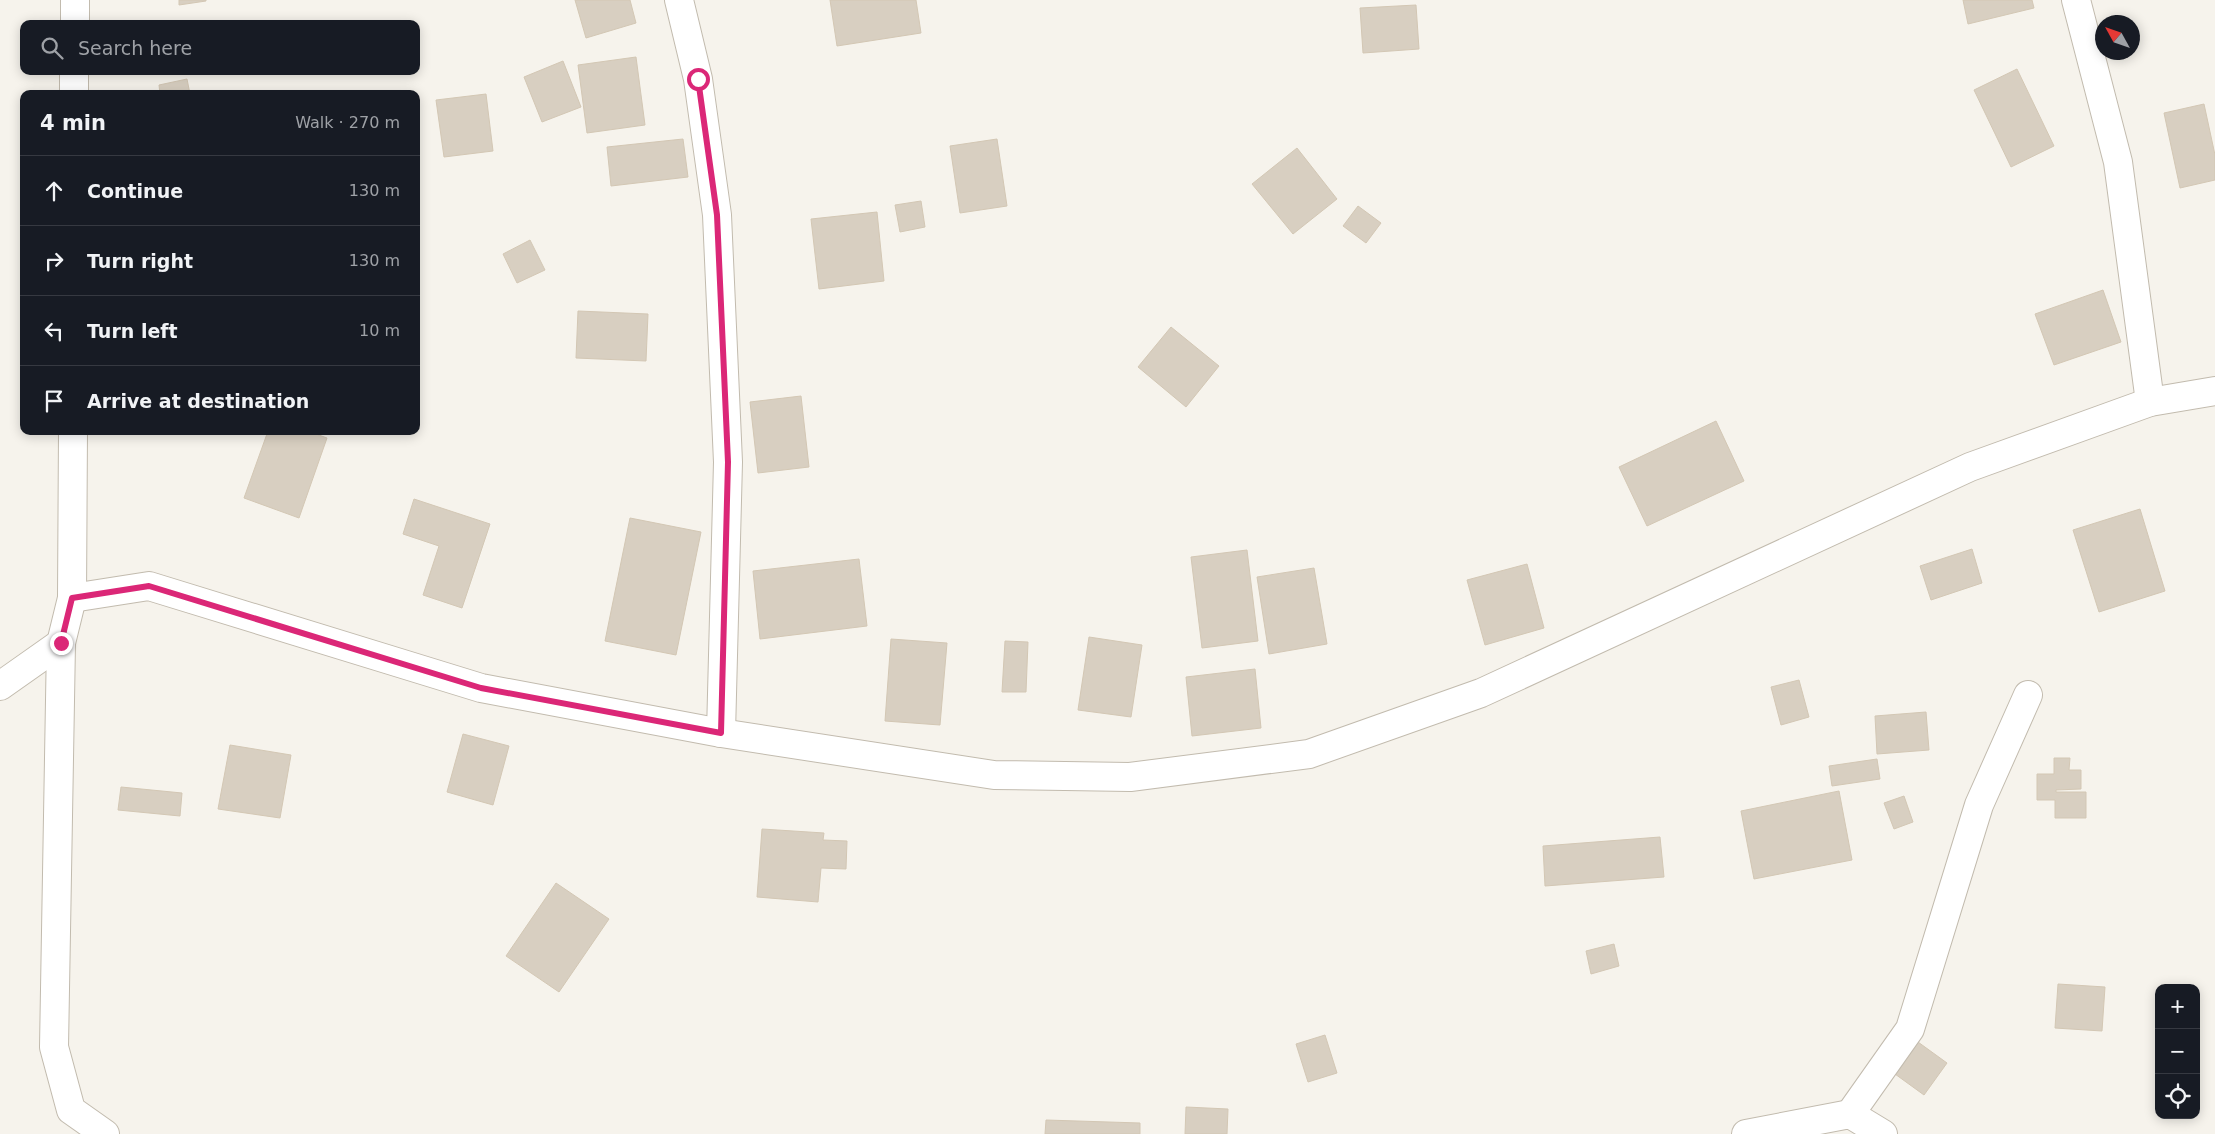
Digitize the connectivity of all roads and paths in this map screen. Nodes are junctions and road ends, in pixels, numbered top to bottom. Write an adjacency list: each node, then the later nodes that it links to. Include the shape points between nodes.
1 (75, 0): 4 (street)
2 (679, 0): 14 (street, via 698,79 717,215 728,462)
3 (2076, 0): 8 (street, via 2118,162)
4 (75, 20)
5 (74, 75): 6 (street)
6 (74, 90)
7 (2215, 391): 8 (street)
8 (2150, 402): 14 (street, via 1970,467 1481,693 1309,754 1130,777 994,775)
9 (73, 435): 10 (street)
10 (72, 598): 11 (street); 14 (street, via 149,586 481,688)
11 (61, 643): 12 (street); 16 (street, via 54,1047 71,1110)
12 (0, 686)
13 (2028, 695): 15 (street, via 1979,805 1910,1029)
14 (721, 733)
15 (1850, 1114): 17 (street); 18 (street)
16 (105, 1134)
17 (1746, 1134)
18 (1883, 1134)

